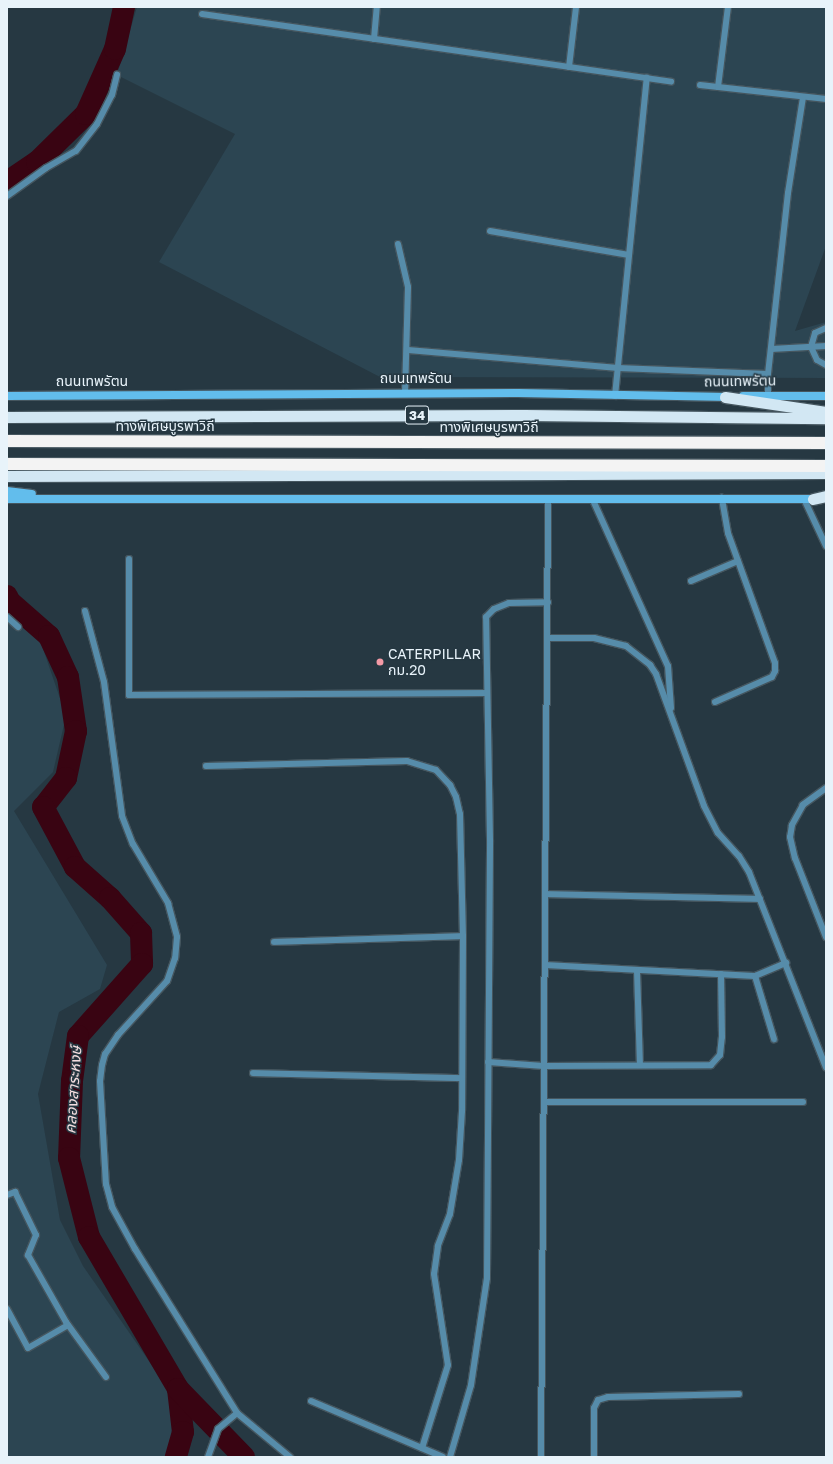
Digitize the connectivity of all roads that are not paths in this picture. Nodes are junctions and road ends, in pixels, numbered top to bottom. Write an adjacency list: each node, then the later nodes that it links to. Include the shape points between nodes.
1 (377, 7): 5 (lane)
2 (576, 7): 6 (lane)
3 (728, 7): 11 (lane)
4 (202, 14): 5 (lane)
5 (374, 39): 6 (lane)
6 (569, 67): 8 (lane)
7 (117, 75): 14 (lane, via 112,95 97,124 76,151 46,168)
8 (647, 78): 9 (lane); 17 (lane)
9 (671, 82)
10 (700, 85): 11 (lane)
11 (718, 87): 12 (lane)
12 (803, 97): 13 (lane); 21 (lane, via 788,193)
13 (826, 99)
14 (7, 196)
15 (490, 232): 17 (lane)
16 (398, 244): 22 (lane, via 408,287)
17 (629, 255): 24 (lane)
18 (826, 328): 20 (lane, via 815,333)
19 (826, 346): 20 (lane)
20 (811, 347): 21 (lane); 23 (lane, via 817,360)
21 (771, 348): 25 (lane)
22 (408, 350): 24 (lane); 26 (lane)
23 (826, 365)
24 (618, 368): 25 (lane); 28 (lane)
25 (768, 374): 29 (lane)
26 (405, 394): 27 (main road, ถนนเทพรัตน / 34); 28 (main road, ถนนเทพรัตน / 34, via 518,393)
27 (7, 396)
28 (615, 396): 31 (main road, ถนนเทพรัตน / 34)
29 (768, 396): 30 (main road, ถนนเทพรัตน / 34); 31 (main road, ถนนเทพรัตน / 34)
30 (826, 396)
31 (725, 397): 32 (highway)
32 (826, 412)
33 (7, 417): 34 (highway, 34, via 524,415)
34 (826, 418)
35 (7, 441): 36 (highway, ทางพิเศษบูรพาวิถี)
36 (826, 443)
37 (7, 464): 38 (highway)
38 (826, 466)
39 (826, 473): 40 (highway)
40 (7, 476)
41 (7, 491): 42 (main road)
42 (55, 497): 44 (main road); 47 (main road)
43 (826, 497): 48 (highway)
44 (548, 498): 45 (main road); 53 (lane)
45 (592, 498): 46 (main road); 60 (lane, via 668,666)
46 (722, 498): 48 (main road); 51 (lane, via 728,533)
47 (7, 499)
48 (808, 499): 49 (lane)
49 (826, 546)
50 (129, 559): 58 (lane, via 129,694)
51 (738, 561): 52 (lane); 59 (lane, via 775,663 775,671 772,677)
52 (691, 581)
53 (548, 602): 57 (lane); 58 (lane, via 509,603 494,608 486,618)
54 (85, 611): 88 (lane, via 104,682 122,816 133,844 168,903 177,937 176,958 167,981 118,1035 105,1054 100,1081 106,1184 112,1207 134,1249)
55 (7, 617): 56 (lane)
56 (18, 627)
57 (547, 638): 60 (lane, via 594,638 626,646 650,664); 63 (lane)
58 (488, 693): 74 (lane)
59 (716, 702)
60 (672, 717): 64 (lane, via 710,821 739,856)
61 (206, 766): 65 (lane, via 407,761 436,770 450,784 460,814)
62 (826, 788): 66 (lane, via 803,805 792,825 790,837 795,858)
63 (545, 894): 64 (lane); 69 (lane)
64 (760, 899): 68 (lane)
65 (463, 936): 67 (lane); 79 (lane)
66 (826, 937)
67 (274, 942)
68 (786, 963): 72 (lane); 77 (lane)
69 (545, 965): 70 (lane); 76 (lane)
70 (637, 971): 71 (lane); 75 (lane)
71 (721, 974): 72 (lane); 75 (lane, via 720,1055 711,1065)
72 (755, 976): 73 (lane)
73 (774, 1039)
74 (488, 1062): 76 (lane); 93 (lane, via 487,1278 471,1385)
75 (640, 1065): 76 (lane)
76 (544, 1066): 80 (lane)
77 (826, 1067)
78 (253, 1073): 79 (lane)
79 (462, 1078): 89 (lane, via 459,1160 450,1214 438,1246 434,1274 448,1365)
80 (544, 1102): 81 (lane); 94 (lane)
81 (803, 1102)
82 (7, 1195): 84 (lane, via 15,1192 36,1235 28,1255)
83 (7, 1309): 84 (lane, via 28,1348)
84 (68, 1325): 85 (lane)
85 (106, 1377)
86 (739, 1394): 95 (lane, via 608,1397 598,1400 594,1408)
87 (311, 1401): 89 (lane)
88 (237, 1413): 90 (lane, via 218,1429); 91 (lane)
89 (422, 1448): 92 (lane)
90 (208, 1457)
91 (290, 1457)
92 (443, 1457)
93 (450, 1457)
94 (541, 1457)
95 (594, 1457)

